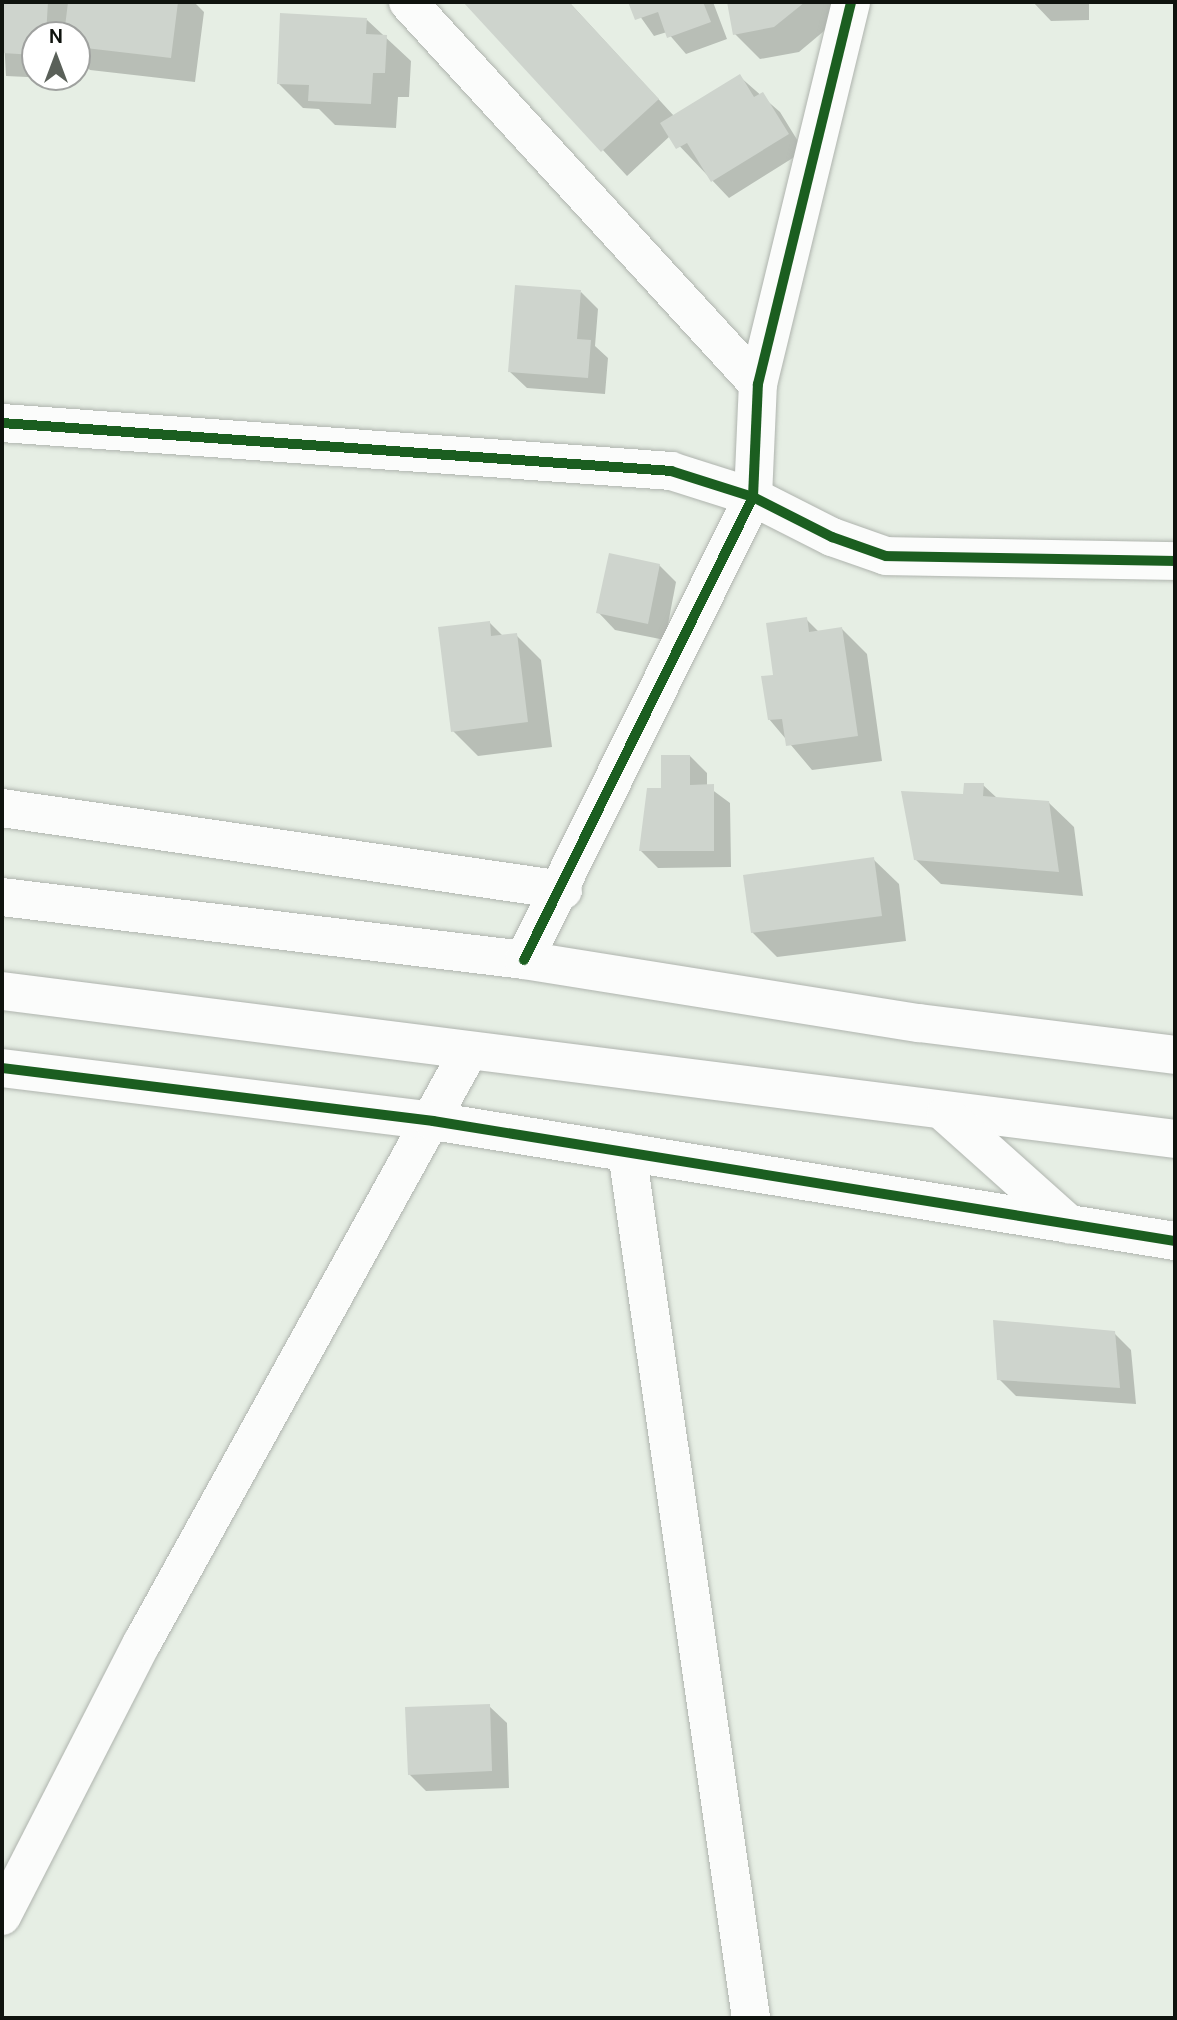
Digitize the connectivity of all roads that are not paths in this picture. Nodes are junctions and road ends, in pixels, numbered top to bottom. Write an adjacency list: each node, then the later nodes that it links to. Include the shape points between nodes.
1 (408, 2): 3 (main road)
2 (851, 2): 3 (main road)
3 (758, 384): 5 (main road)
4 (2, 424): 5 (main road, via 671,471)
5 (753, 497): 6 (main road, via 832,537 886,556); 8 (main road)
6 (1175, 561)
7 (2, 808): 8 (main road)
8 (563, 890): 10 (main road)
9 (2, 897): 10 (main road)
10 (524, 960): 13 (main road, via 919,1023)
11 (2, 991): 12 (main road)
12 (469, 1051): 15 (main road); 16 (main road)
13 (1175, 1055)
14 (2, 1068): 16 (main road)
15 (946, 1114): 17 (main road); 19 (main road)
16 (433, 1121): 18 (main road); 21 (main road, via 142,1643)
17 (1175, 1139)
18 (627, 1152): 19 (main road); 22 (main road)
19 (1070, 1225): 20 (main road)
20 (1175, 1241)
21 (2, 1916)
22 (751, 2018)

